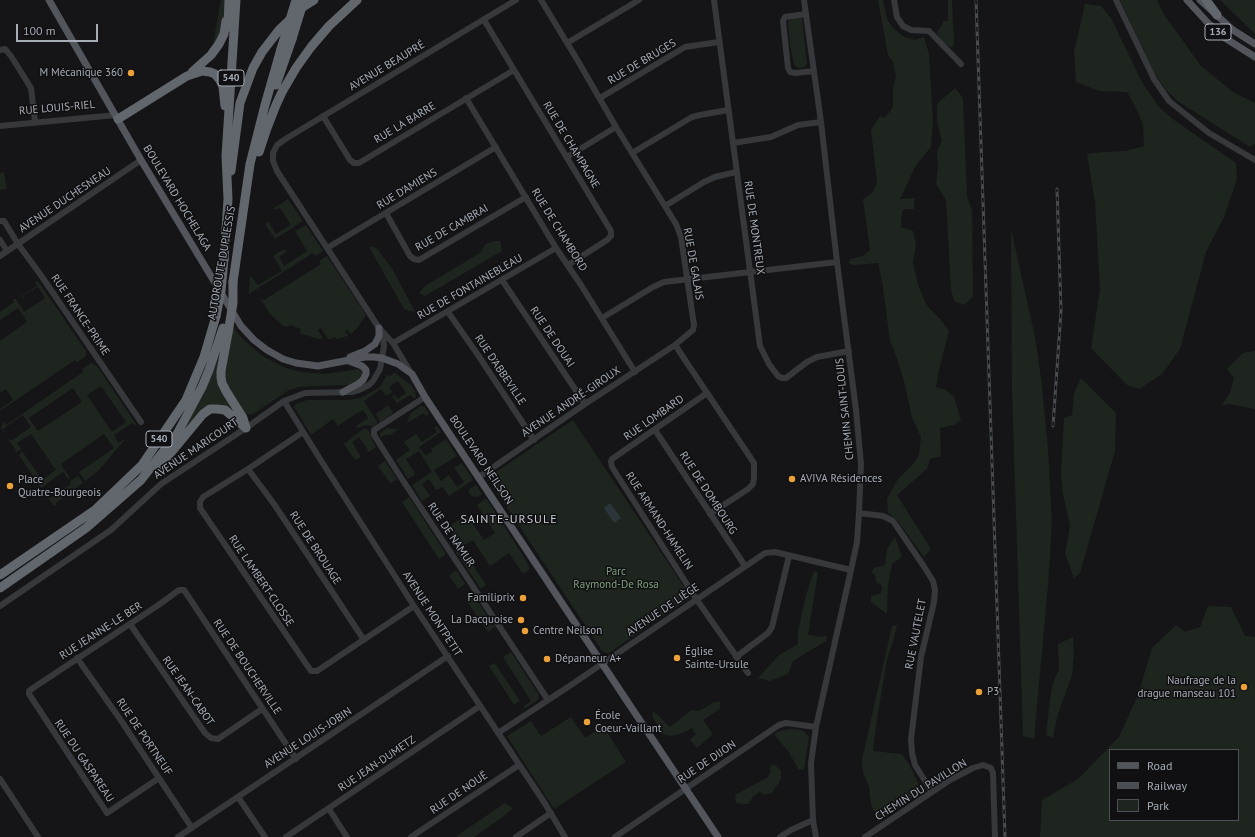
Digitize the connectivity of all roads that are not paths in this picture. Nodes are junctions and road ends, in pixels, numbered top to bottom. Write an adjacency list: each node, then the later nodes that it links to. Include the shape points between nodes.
1 (48, 0): 33 (main road, BOULEVARD HOCHELAGA)
2 (296, 0): 39 (highway, AUTOROUTE DUPLESSIS / 540, bridge)
3 (304, 0): 39 (highway, bridge, via 284,65)
4 (314, 0): 51 (highway, via 274,36 249,77 238,112)
5 (357, 0): 49 (highway, via 311,47 282,92 267,128)
6 (516, 0): 19 (street, AVENUE BEAUPRÉ)
7 (541, 0): 21 (street, RUE DE GALAIS)
8 (639, 0): 21 (street)
9 (714, 0): 20 (street, RUE DE MONTREUX)
10 (804, 0): 17 (street, CHEMIN SAINT-LOUIS)
11 (894, 0): 25 (street, via 897,17 903,26 911,30 929,31)
12 (1116, 0): 47 (street, via 1154,79 1169,101 1209,133)
13 (1187, 0): 24 (main road, 136, via 1225,38)
14 (1200, 0): 18 (main road, 136)
15 (1206, 0): 18 (highway)
16 (231, 1): 28 (highway, via 224,34 219,44 211,55); 34 (highway); 44 (highway, AUTOROUTE DUPLESSIS / 540)
17 (806, 14): 27 (street, CHEMIN SAINT-LOUIS); 27 (street, via 785,17 783,21 788,68 795,74)
18 (1216, 15): 22 (main road, 136)
19 (484, 20): 26 (street, RUE DE CHAMPAGNE); 32 (street, AVENUE BEAUPRÉ)
20 (719, 42): 30 (street, RUE DE BRUGES, via 685,48); 31 (street, RUE DE MONTREUX)
21 (567, 44): 30 (street, RUE DE GALAIS)
22 (1255, 44)
23 (0, 50): 35 (street, via 5,49 31,88)
24 (1255, 57)
25 (961, 64)
26 (514, 70): 29 (street, RUE LA BARRE); 45 (street, RUE DE CHAMPAGNE)
27 (814, 71): 36 (street, CHEMIN SAINT-LOUIS)
28 (187, 76): 33 (highway, RUE LOUIS-RIEL); 34 (highway, via 202,71 218,77 223,87)
29 (466, 98): 32 (street, RUE LA BARRE, via 359,163 350,160); 41 (street, RUE DE CHAMBORD)
30 (600, 98): 38 (street, RUE DE GALAIS)
31 (728, 110): 40 (street, RUE DE MONTREUX); 42 (street, via 692,117)
32 (323, 116): 43 (street, AVENUE BEAUPRÉ, via 277,145)
33 (117, 117): 35 (street, RUE LOUIS-RIEL); 46 (main road, BOULEVARD HOCHELAGA)
34 (226, 120): 44 (highway)
35 (35, 122): 37 (street, RUE LOUIS-RIEL)
36 (821, 122): 40 (street, via 798,125 771,137); 61 (street, CHEMIN SAINT-LOUIS)
37 (0, 126)
38 (616, 127): 42 (street, RUE DE GALAIS); 45 (street)
39 (258, 135): 49 (highway, AUTOROUTE DUPLESSIS / 540)
40 (733, 143): 48 (street, RUE DE MONTREUX)
41 (496, 148): 50 (street, RUE DE CHAMBORD); 53 (street, RUE D'AMIENS)
42 (632, 153): 52 (street, RUE DE GALAIS)
43 (273, 154): 57 (street, BOULEVARD NEILSON, via 276,171)
44 (226, 156): 51 (highway, AUTOROUTE DUPLESSIS / 540)
45 (567, 157): 62 (street, RUE DE CHAMPAGNE, via 611,231 611,236 607,240)
46 (141, 160): 56 (street, AVENUE DUCHESNEAU); 74 (main road, BOULEVARD HOCHELAGA, via 236,318 251,337 273,354 296,363 318,366)
47 (1255, 160)
48 (736, 172): 52 (street, via 704,182); 63 (street, RUE DE MONTREUX)
49 (246, 193): 69 (highway, AUTOROUTE DUPLESSIS / 540, bridge)
50 (526, 196): 53 (street, RUE DE CAMBRAI, via 419,260 410,256); 58 (street, RUE DE CHAMBORD)
51 (228, 199): 96 (highway, AUTOROUTE DUPLESSIS / 540, bridge, via 221,292 216,316 204,357 186,400 142,465 95,510)
52 (665, 206): 64 (street, RUE DE GALAIS, via 681,237)
53 (386, 213): 57 (street, RUE D'AMIENS)
54 (0, 221): 56 (street, RUE FRANCE-PRIME, via 4,221)
55 (0, 240): 59 (street)
56 (18, 244): 59 (street, AVENUE DUCHESNEAU); 82 (street, RUE FRANCE-PRIME)
57 (327, 248): 68 (street, BOULEVARD NEILSON)
58 (556, 248): 62 (street, RUE DE CHAMBORD); 65 (street, RUE DE FONTAINEBLEAU)
59 (7, 251): 60 (street, AVENUE DUCHESNEAU)
60 (0, 256)
61 (837, 262): 63 (street); 72 (street, CHEMIN SAINT-LOUIS)
62 (568, 265): 67 (street, RUE DE CHAMBORD)
63 (751, 272): 64 (street); 72 (street, RUE DE MONTREUX, via 760,346 778,376 786,378 817,357)
64 (687, 279): 67 (street, via 658,284); 71 (street, RUE DE GALAIS, via 693,330)
65 (502, 280): 66 (street, RUE DE FONTAINEBLEAU); 81 (street, RUE DE DOUAI)
66 (448, 312): 70 (street, RUE DE FONTAINEBLEAU); 86 (street, RUE D'ABBEVILLE)
67 (602, 318): 75 (street, RUE DE CHAMBORD)
68 (379, 328): 70 (street, BOULEVARD NEILSON); 73 (street, AVENUE MARICOURT, via 384,340); 74 (main road, via 375,344)
69 (225, 330): 83 (highway, via 222,383 243,418); 92 (highway, AUTOROUTE DUPLESSIS / 540, via 204,382 178,434 141,480)
70 (393, 343): 76 (street, BOULEVARD NEILSON)
71 (676, 345): 75 (street, AVENUE ANDRÉ-GIROUX); 78 (street)
72 (848, 351): 90 (street, CHEMIN SAINT-LOUIS, via 860,442)
73 (382, 358): 74 (main road, BOULEVARD HOCHELAGA, via 365,357); 76 (main road, BOULEVARD HOCHELAGA, via 398,364); 77 (street, AVENUE MARICOURT, via 380,369 369,385 359,390)
74 (339, 362): 77 (main road, via 355,362 366,370 363,380)
75 (635, 372): 81 (street, AVENUE ANDRÉ-GIROUX)
76 (412, 374): 79 (main road, BOULEVARD NEILSON)
77 (343, 392): 80 (street, AVENUE MARICOURT, via 305,393)
78 (707, 393): 84 (street, RUE LOMBARD); 91 (street, via 754,463 753,484)
79 (425, 397): 89 (main road, BOULEVARD NEILSON); 110 (street, RUE DE NAMUR, via 374,430 374,435)
80 (284, 401): 83 (street, AVENUE MARICOURT); 85 (street, AVENUE MONTPETIT)
81 (585, 404): 86 (street, AVENUE ANDRÉ-GIROUX)
82 (141, 422)
83 (246, 428): 92 (highway, via 225,410 210,409 141,486 98,522); 100 (street, AVENUE MARICOURT, via 161,484 111,530)
84 (654, 430): 87 (street, RUE LOMBARD); 91 (street, RUE DE DOMBOURG)
85 (303, 432): 88 (street, RUE LAMBERT-CLOSSE); 101 (street, AVENUE MONTPETIT)
86 (534, 440): 89 (street, AVENUE ANDRÉ-GIROUX)
87 (612, 459): 99 (street, RUE ARMAND-HAMELIN, via 612,467)
88 (248, 469): 103 (street, RUE DE BROUAGE); 103 (street, RUE LAMBERT-CLOSSE, via 203,497 200,508 308,668 317,671)
89 (479, 477): 107 (main road, BOULEVARD NEILSON)
90 (859, 513): 95 (street, CHEMIN SAINT-LOUIS, via 857,542); 120 (street, RUE VAUTELET, via 882,516 892,521 933,581 934,602 921,657 911,739 915,765)
91 (710, 514): 94 (street, RUE DE DOMBOURG)
92 (86, 528): 97 (highway, AUTOROUTE DUPLESSIS / 540)
93 (789, 556): 94 (street, AVENUE DE LIÈGE, via 770,552); 95 (street, AVENUE DE LIÈGE); 105 (street, via 772,627 768,633)
94 (745, 566): 99 (street, AVENUE DE LIÈGE)
95 (851, 570): 113 (street, CHEMIN SAINT-LOUIS)
96 (0, 575)
97 (0, 588)
98 (179, 590): 102 (street, RUE JEANNE-LE BER); 112 (street, RUE DE BOUCHERVILLE, via 184,590)
99 (697, 600): 105 (street, RUE ARMAND-HAMELIN); 107 (street, AVENUE DE LIÈGE)
100 (0, 606)
101 (414, 606): 103 (street, RUE LAMBERT-CLOSSE); 104 (street, AVENUE MONTPETIT)
102 (130, 624): 106 (street, RUE JEANNE-LE BER); 112 (street, RUE JEAN-CABOT, via 211,738 218,739)
103 (364, 640)
104 (448, 656): 111 (street, AVENUE MONTPETIT); 115 (street, AVENUE LOUIS-JOBIN)
105 (736, 657): 108 (street, RUE ARMAND-HAMELIN)
106 (77, 658): 109 (street, RUE JEANNE-LE BER); 117 (street, RUE DE PORTNEUF)
107 (603, 664): 110 (street, AVENUE DE LIÈGE); 119 (main road, BOULEVARD NEILSON)
108 (748, 673)
109 (33, 688): 117 (street, RUE DU GASPAREAU, via 29,691 30,696 107,813)
110 (548, 700): 114 (street, AVENUE DE LIÈGE)
111 (480, 706): 114 (street, AVENUE MONTPETIT); 122 (street, RUE JEAN-DUMETZ)
112 (262, 709): 115 (street, RUE DE BOUCHERVILLE)
113 (816, 727): 119 (street, RUE DE DIJON, via 786,722 779,725); 124 (street, CHEMIN SAINT-LOUIS, via 811,763)
114 (498, 733): 116 (street, AVENUE MONTPETIT)
115 (296, 759): 121 (street, AVENUE LOUIS-JOBIN)
116 (519, 764): 123 (street, AVENUE MONTPETIT); 131 (street, RUE DE NOUË)
117 (159, 778): 125 (street, RUE DE PORTNEUF)
118 (0, 779): 126 (street)
119 (686, 789): 134 (street, RUE DE DIJON); 135 (main road, BOULEVARD NEILSON)
120 (932, 792): 138 (street, CHEMIN DU PAVILLON); 139 (street, CHEMIN DU PAVILLON, via 973,768 983,765 991,768)
121 (238, 797): 125 (street, AVENUE LOUIS-JOBIN); 128 (street)
122 (329, 808): 129 (street, RUE JEAN-DUMETZ); 130 (street)
123 (551, 813): 132 (street); 133 (street, AVENUE MONTPETIT)
124 (813, 820): 136 (street); 137 (street, CHEMIN SAINT-LOUIS)
125 (192, 828): 127 (street, AVENUE LOUIS-JOBIN)
126 (38, 837)
127 (178, 837)
128 (265, 837)
129 (286, 837)
130 (347, 837)
131 (411, 837)
132 (516, 837)
133 (565, 837)
134 (615, 837)
135 (718, 837)
136 (780, 837)
137 (816, 837)
138 (865, 837)
139 (995, 837)

